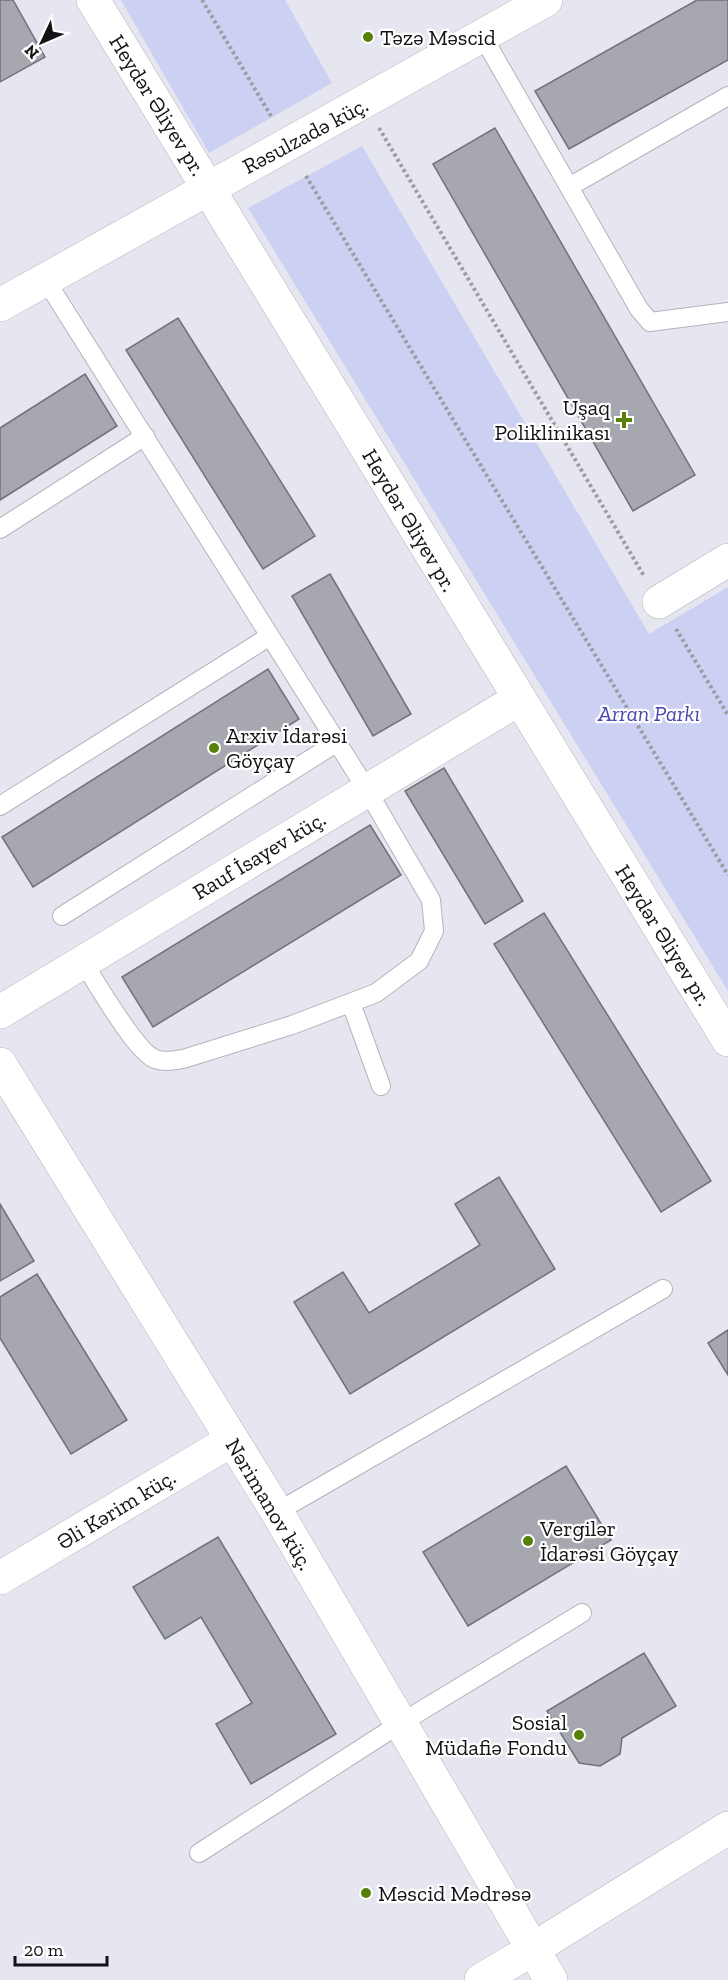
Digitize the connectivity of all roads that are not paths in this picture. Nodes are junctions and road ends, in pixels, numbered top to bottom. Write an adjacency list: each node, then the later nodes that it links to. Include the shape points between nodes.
1 (93, 0): 5 (street, Heydər Əliyev pr.)
2 (546, 0): 3 (street, Rəsulzadə küç.)
3 (483, 37): 5 (street, Rəsulzadə küç.); 6 (lane)
4 (728, 96): 6 (lane)
5 (208, 187): 7 (street, Rəsulzadə küç.); 15 (street, Heydər Əliyev pr.)
6 (569, 187): 9 (lane, via 650,322)
7 (45, 279): 8 (street, Rəsulzadə küç.); 10 (lane)
8 (0, 305)
9 (728, 312)
10 (145, 436): 11 (lane); 14 (lane)
11 (0, 529)
12 (728, 560): 13 (street)
13 (659, 602)
14 (270, 636): 16 (lane); 18 (lane)
15 (519, 699): 17 (street, Rauf İsayev küç.); 23 (street, Heydər Əliyev pr.)
16 (336, 743): 17 (lane); 19 (lane)
17 (367, 790): 20 (street, Rauf İsayev küç.); 21 (lane, via 431,900 434,931 418,961 376,993)
18 (0, 806)
19 (62, 915)
20 (83, 962): 21 (lane, via 136,1042 154,1059 166,1061 292,1025); 22 (street, Rauf İsayev küç.)
21 (351, 1003): 25 (lane)
22 (0, 1012)
23 (728, 1040)
24 (0, 1064): 27 (street, Nərimanov küç.)
25 (381, 1086)
26 (663, 1289): 28 (lane)
27 (232, 1440): 28 (street, Nərimanov küç.); 29 (street, Əli Kərim küç.)
28 (277, 1512): 31 (street, Nərimanov küç.)
29 (0, 1578)
30 (582, 1613): 31 (lane)
31 (401, 1723): 33 (lane); 34 (street, Nərimanov küç.)
32 (728, 1828): 34 (street)
33 (199, 1853)
34 (533, 1949): 35 (street); 36 (street, Nərimanov küç.)
35 (481, 1980)
36 (551, 1980)

